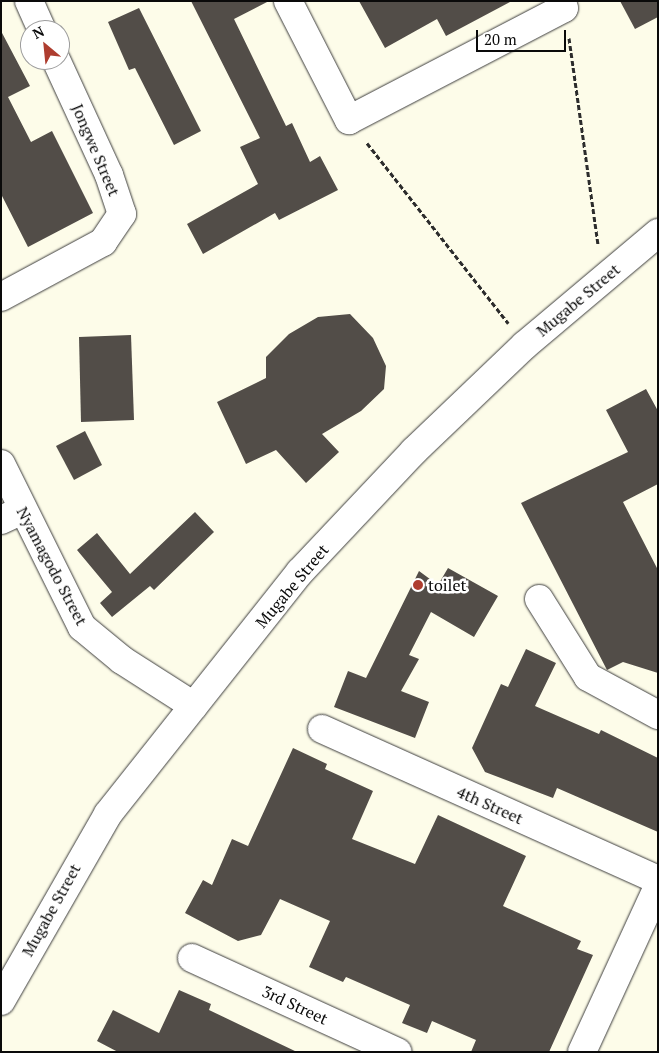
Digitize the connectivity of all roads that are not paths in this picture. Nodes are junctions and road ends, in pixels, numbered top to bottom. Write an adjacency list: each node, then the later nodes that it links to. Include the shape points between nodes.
1 (28, 1): 4 (street)
2 (288, 1): 3 (street, via 349,120)
3 (563, 4)
4 (37, 20)
5 (61, 70): 7 (street, Jongwe Street, via 110,175 122,214 103,242)
6 (658, 233): 11 (street, Mugabe Street, via 525,345 414,451 300,572)
7 (1, 296)
8 (1, 464): 9 (street, Nyamagodo Street)
9 (12, 515): 11 (street, Nyamagodo Street, via 88,634)
10 (539, 599): 12 (street, via 588,677)
11 (194, 706): 17 (street, Mugabe Street, via 108,814)
12 (658, 715)
13 (322, 729): 14 (street, 4th Street)
14 (658, 880)
15 (658, 887): 19 (street)
16 (192, 958): 18 (street, 3rd Street)
17 (1, 1001)
18 (397, 1052)
19 (582, 1052)

